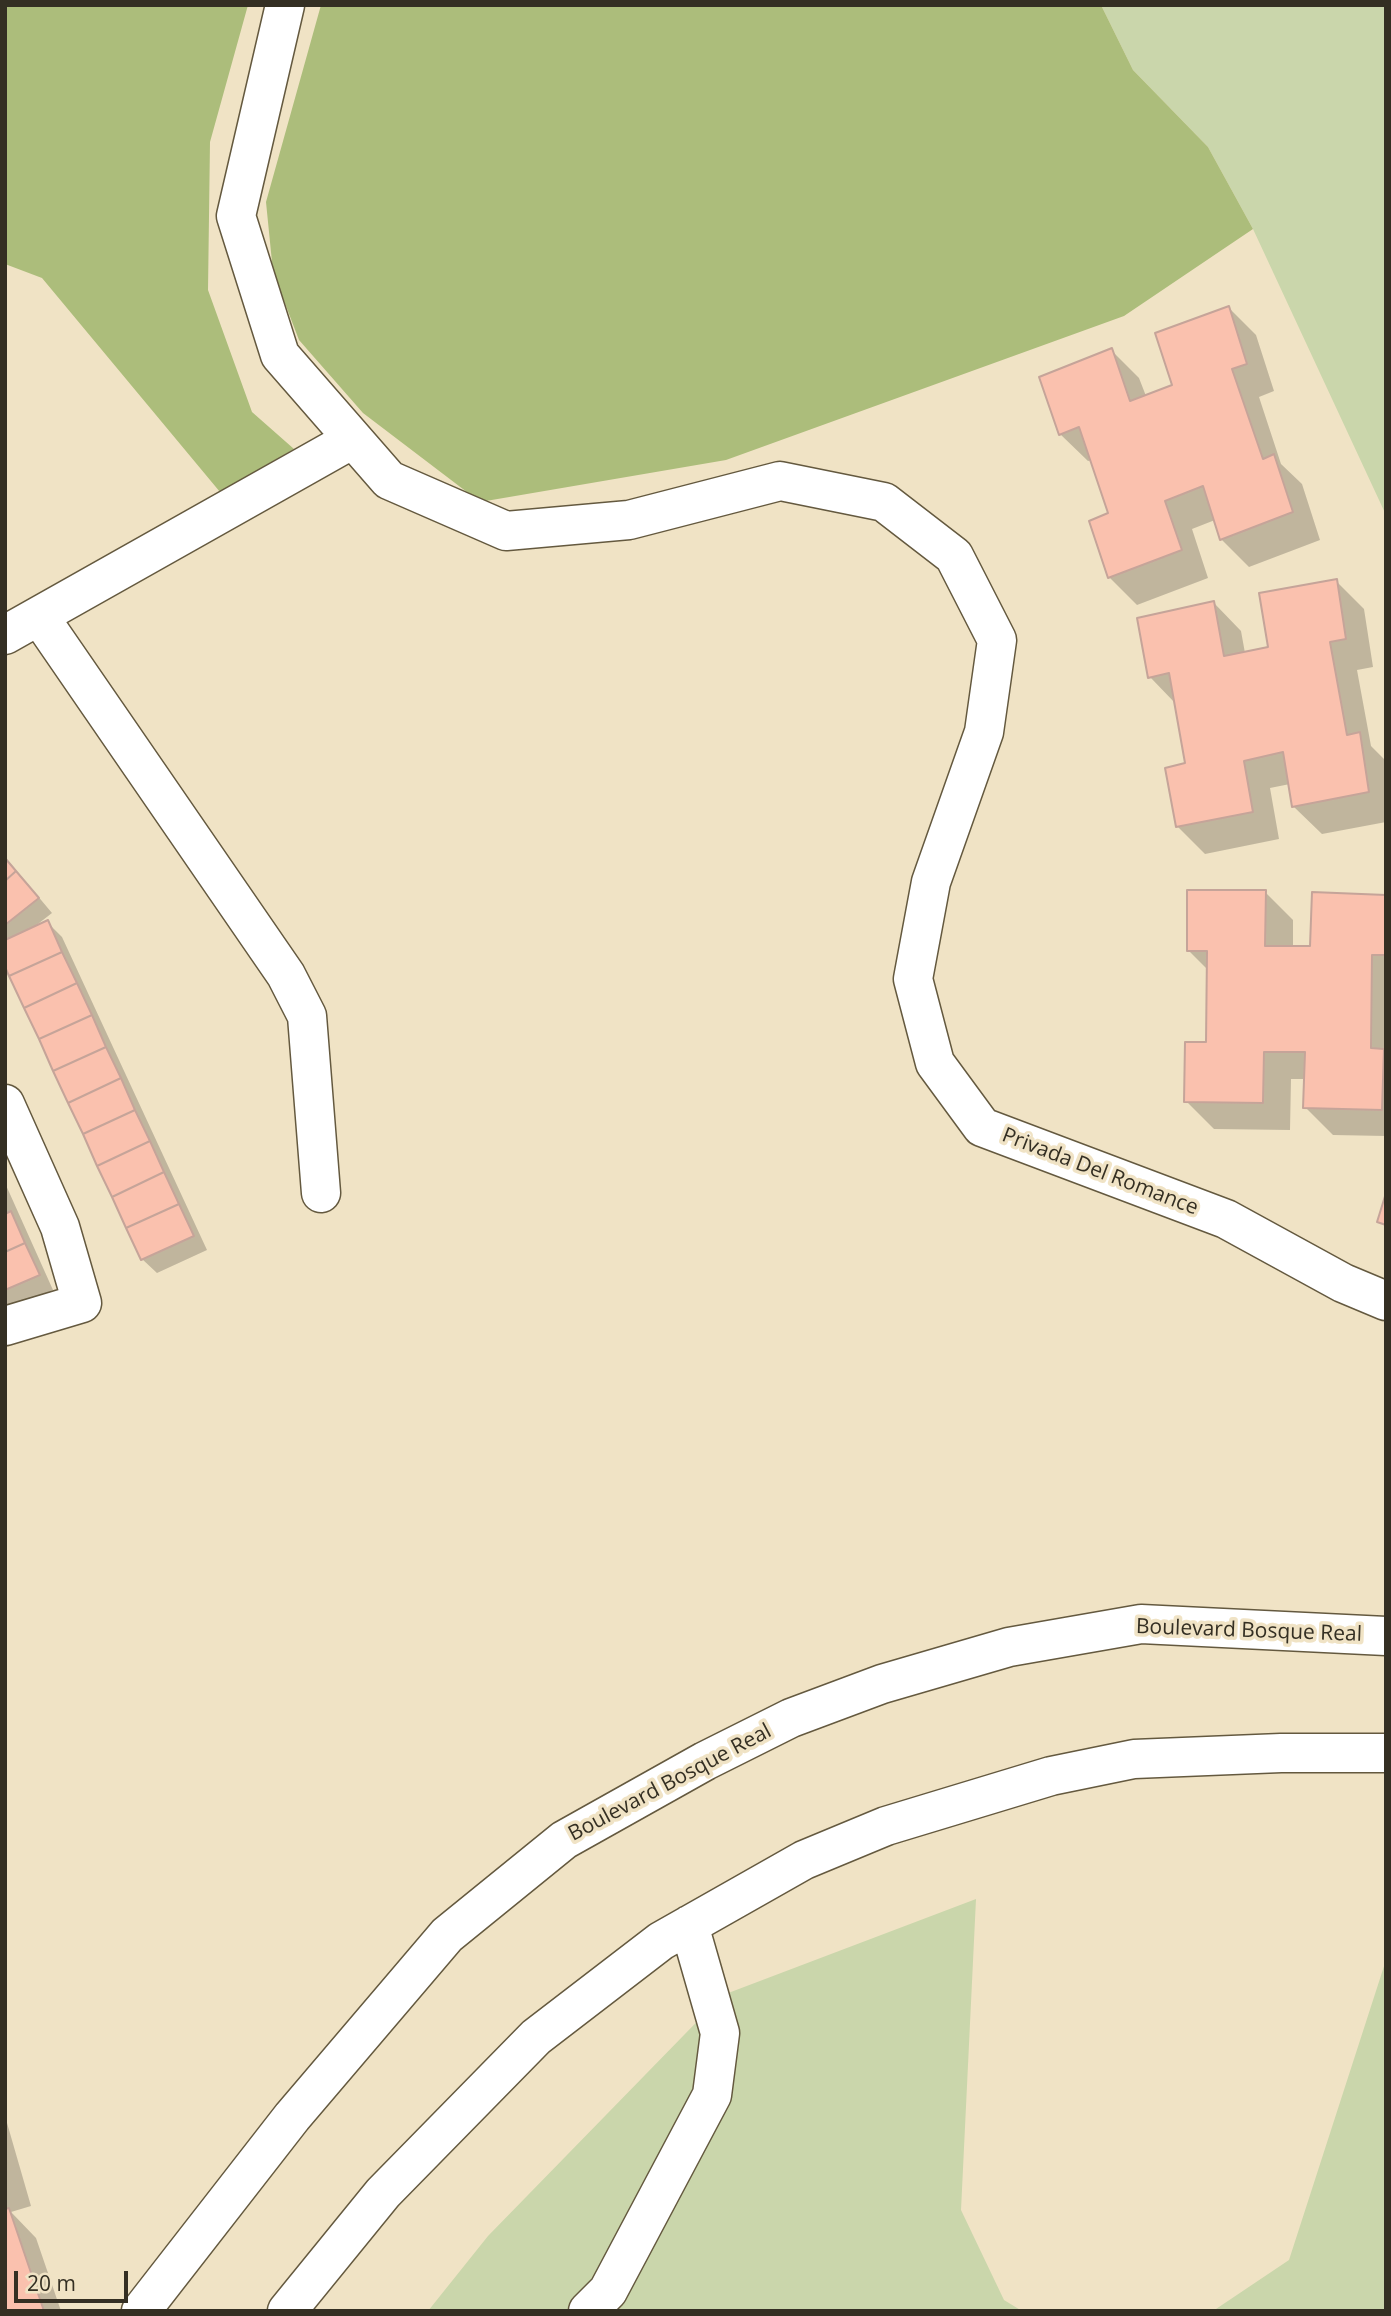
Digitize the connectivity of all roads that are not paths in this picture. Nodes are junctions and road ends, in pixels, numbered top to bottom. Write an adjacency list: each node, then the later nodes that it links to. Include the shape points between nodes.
1 (285, 5): 2 (street, Privada Del Romance, via 236,216 280,355)
2 (354, 439): 3 (street); 7 (street, Privada Del Romance, via 389,480 506,531 629,520 780,481 884,502 954,556 997,640 984,732 931,882 913,979 935,1063 982,1127 1226,1219 1343,1283)
3 (39, 616): 4 (street); 6 (street, via 286,975 307,1016)
4 (5, 635)
5 (5, 1104): 8 (street, via 60,1227 82,1303)
6 (321, 1193)
7 (1386, 1301)
8 (5, 1325)
9 (1386, 1636): 12 (street, Boulevard Bosque Real, via 1141,1624 1009,1647 882,1684 791,1718 705,1761 564,1840 447,1935 292,2117)
10 (1386, 1753): 11 (street, via 1134,1759 1051,1776 886,1826 804,1860)
11 (689, 1925): 13 (street, via 661,1941 536,2037 383,2193); 14 (street, via 720,2033 712,2095 608,2291)
12 (149, 2308)
13 (287, 2311)
14 (588, 2311)

